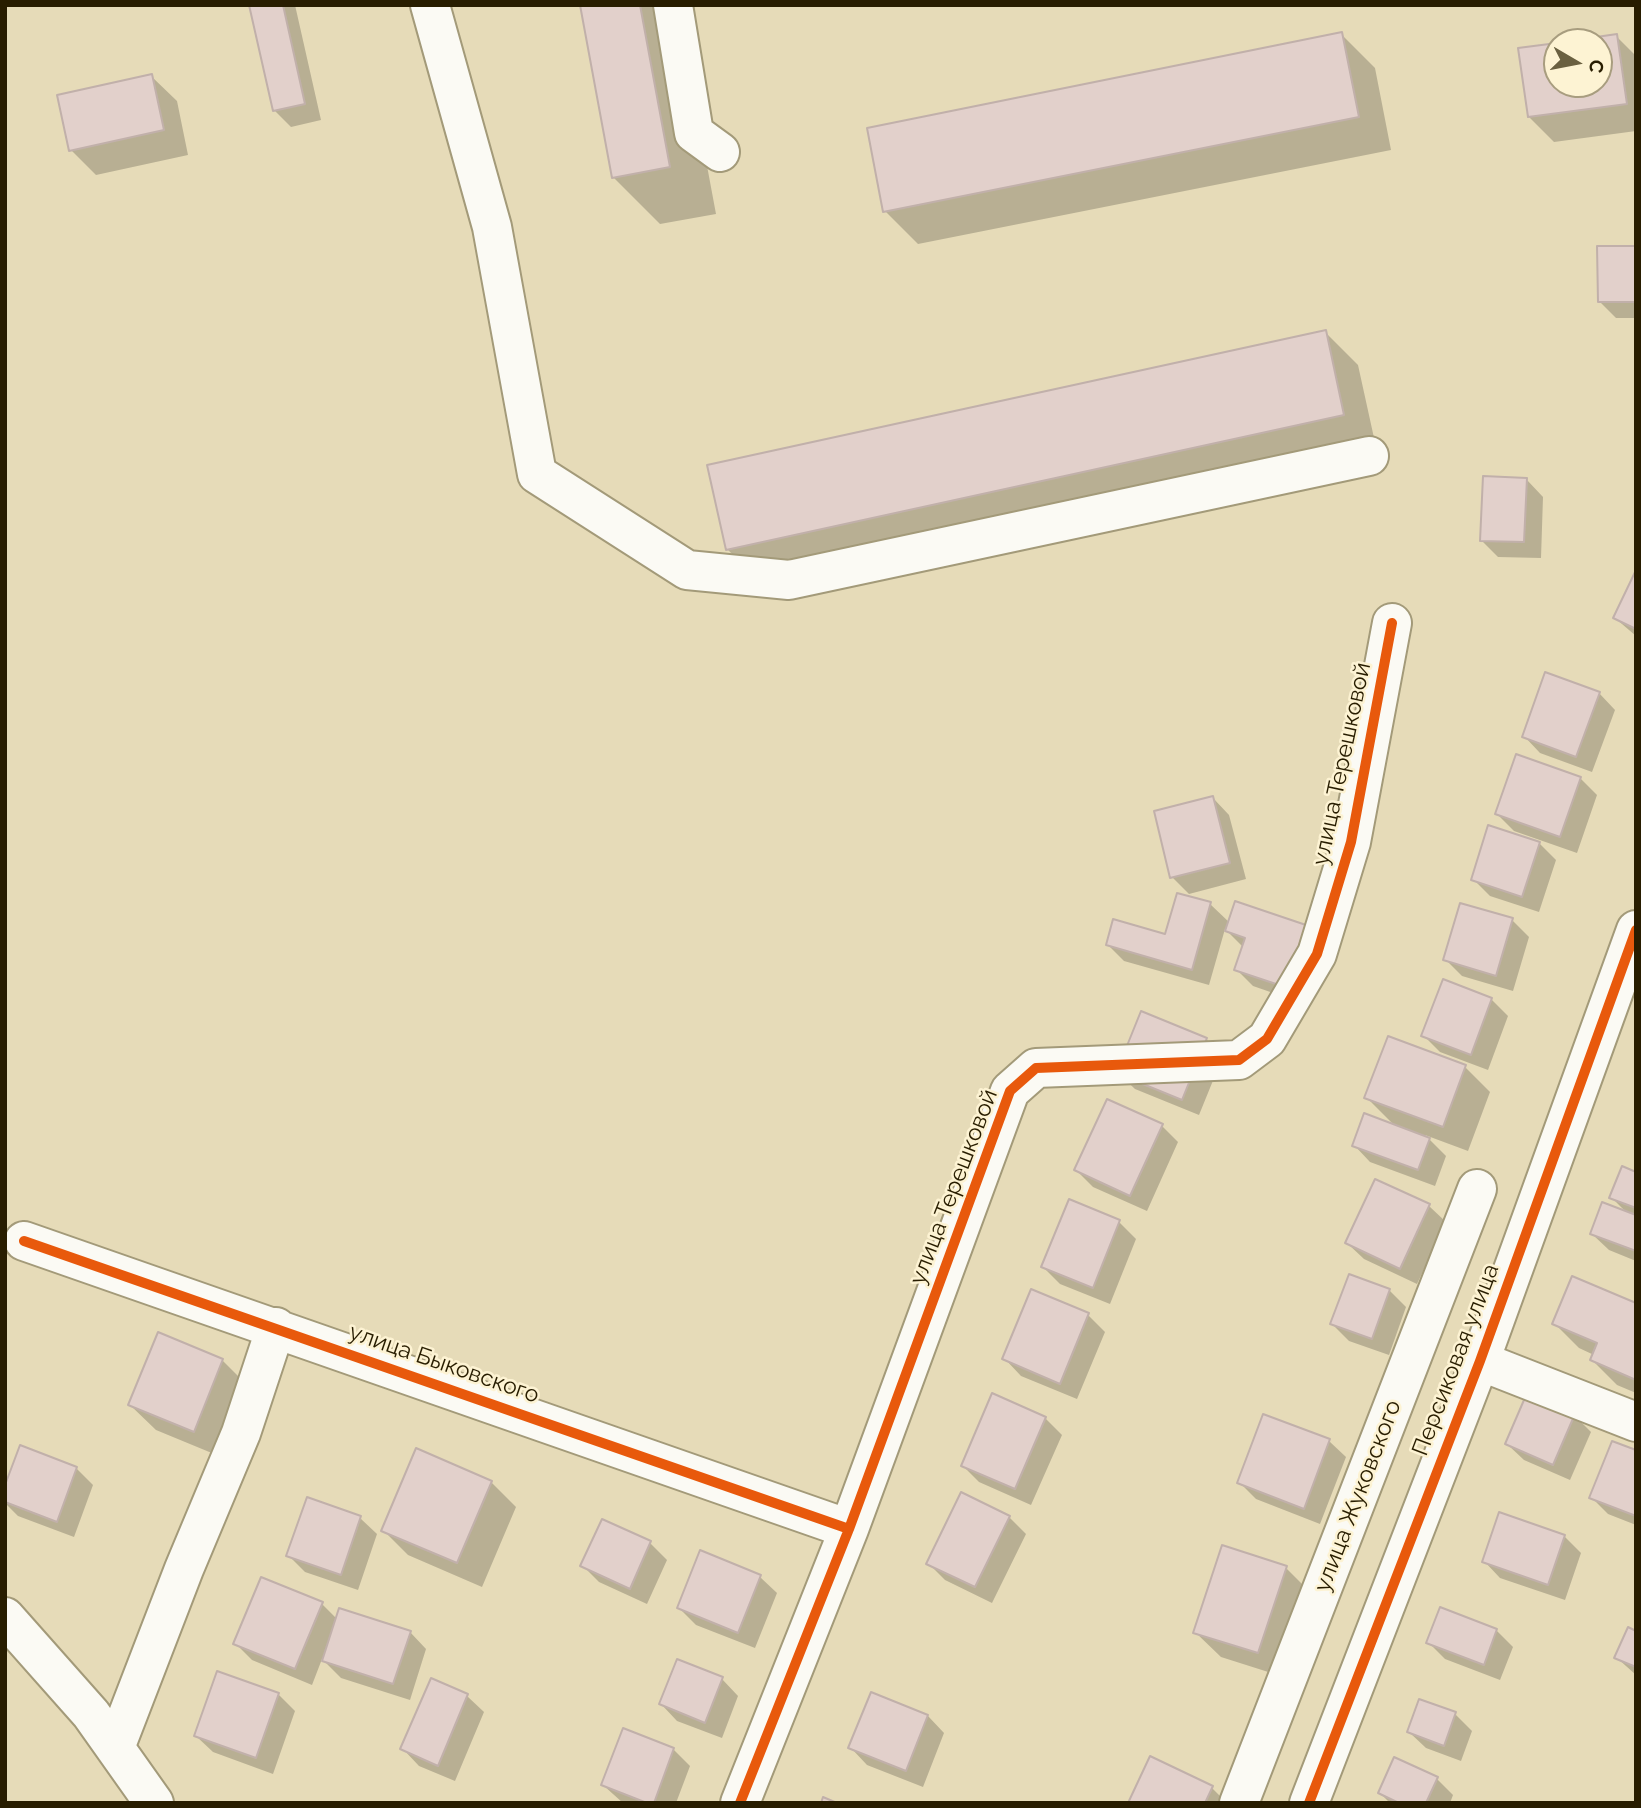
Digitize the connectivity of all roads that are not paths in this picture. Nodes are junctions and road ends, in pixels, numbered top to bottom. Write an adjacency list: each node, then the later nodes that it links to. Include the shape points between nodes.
1 (430, 5): 4 (street, via 492,227 537,474 687,570 789,580)
2 (673, 5): 3 (street, via 694,133)
3 (720, 152)
4 (1369, 456)
5 (1392, 624): 12 (street, улица Терешковой, via 1350,842 1317,954 1267,1040 1239,1060 1036,1068 1010,1091)
6 (1636, 930): 10 (street, Персиковая улица)
7 (1478, 1189): 17 (street, улица Жуковского)
8 (24, 1241): 9 (street, улица Быковского)
9 (276, 1327): 12 (street, улица Быковского); 14 (street, via 241,1433)
10 (1480, 1361): 11 (street); 18 (street, Персиковая улица)
11 (1636, 1422)
12 (849, 1529): 16 (street, улица Терешковой)
13 (5, 1617): 14 (street)
14 (115, 1748): 15 (street)
15 (154, 1803)
16 (740, 1803)
17 (1239, 1803)
18 (1309, 1803)

